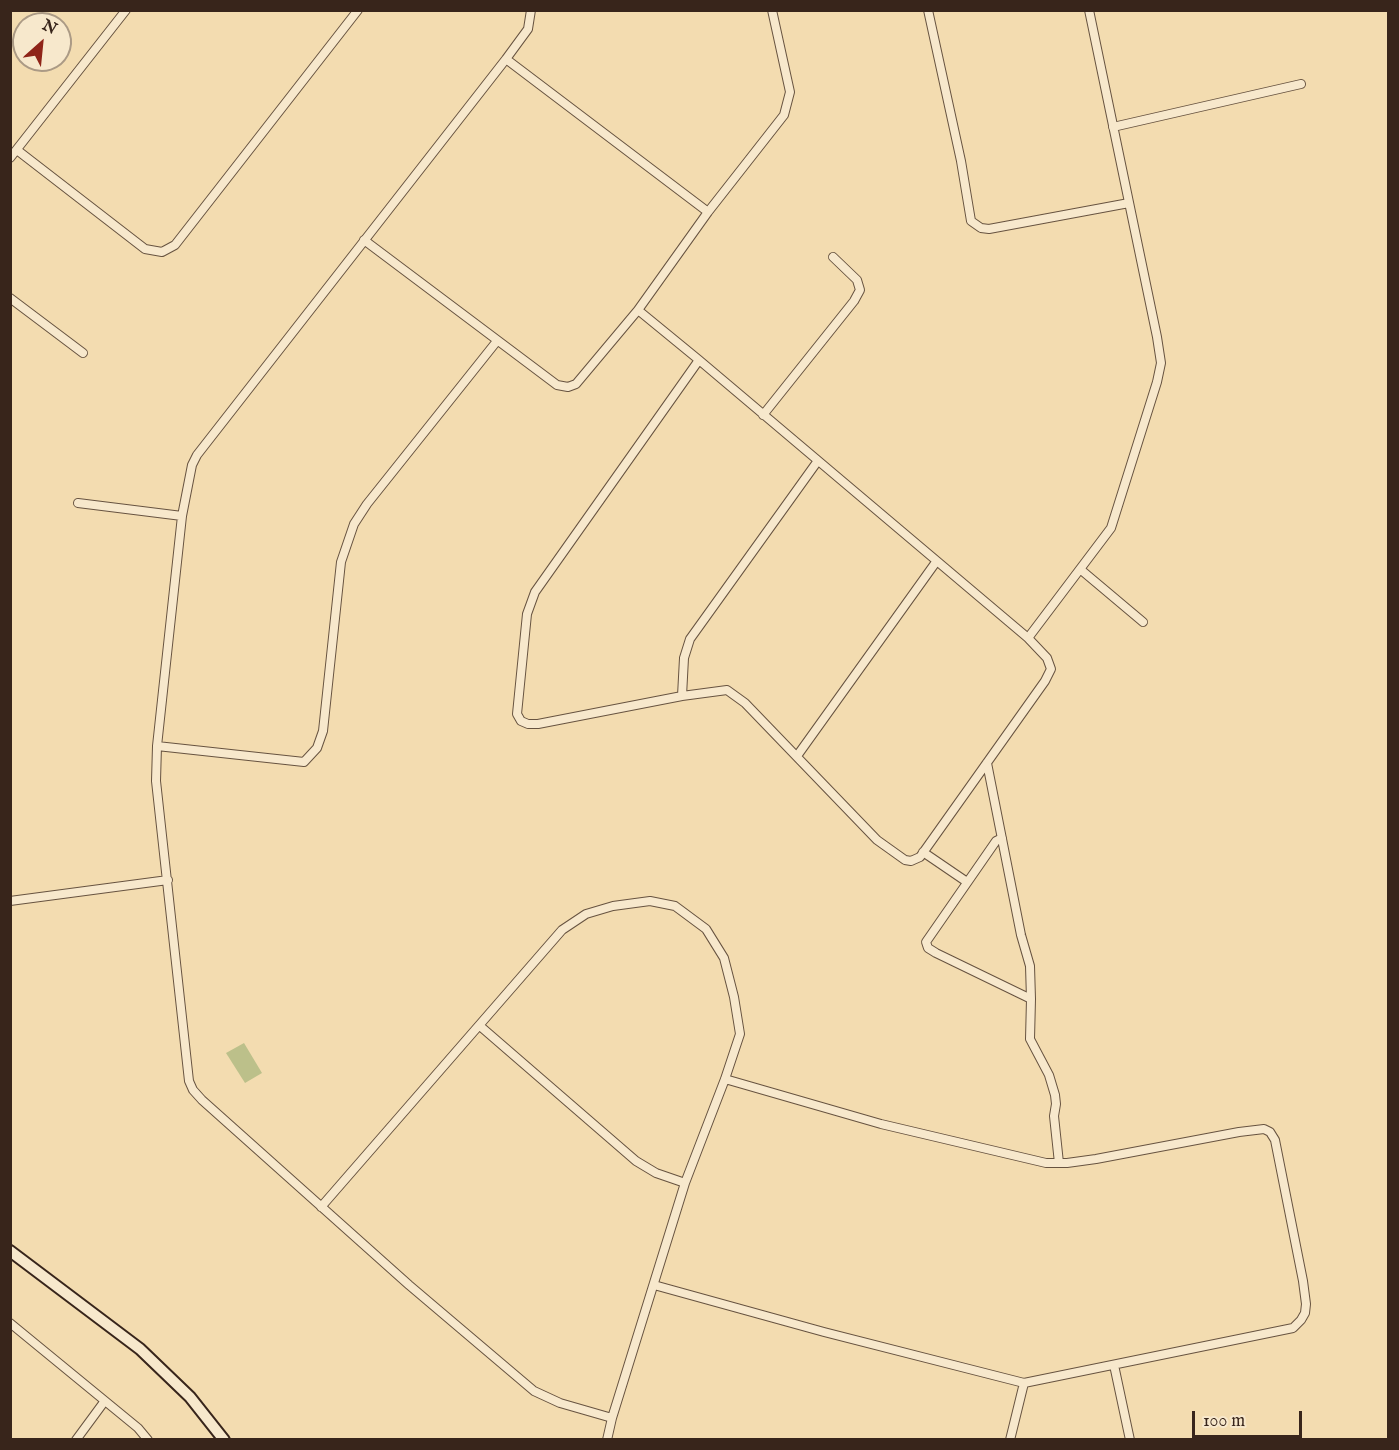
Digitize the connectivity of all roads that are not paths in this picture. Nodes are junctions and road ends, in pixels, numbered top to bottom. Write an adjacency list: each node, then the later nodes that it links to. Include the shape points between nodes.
1 (126, 10): 10 (street)
2 (358, 10): 10 (street, via 175,245 162,252 145,249)
3 (531, 10): 7 (street, via 528,29)
4 (772, 10): 13 (street, via 790,92 788,104 784,115)
5 (928, 10): 12 (street, via 971,220 989,229)
6 (1089, 10): 9 (street)
7 (506, 59): 13 (street); 14 (street)
8 (1301, 84): 9 (street)
9 (1113, 127): 12 (street)
10 (16, 150): 11 (street)
11 (10, 158)
12 (1129, 203): 26 (street, via 1161,363 1111,528)
13 (708, 212): 17 (street)
14 (364, 240): 18 (street); 24 (street, via 196,455)
15 (833, 258): 21 (street, via 857,280 860,290)
16 (10, 298): 19 (street)
17 (638, 310): 18 (street, via 576,384 568,387 557,385); 20 (street)
18 (497, 341): 30 (street, via 354,524 341,562 323,731 317,748 304,762)
19 (83, 352)
20 (699, 360): 21 (street); 29 (street, via 535,592 527,614 517,714 521,721 538,724)
21 (763, 415): 22 (street)
22 (817, 462): 25 (street); 29 (street, via 690,639 684,658)
23 (78, 503): 24 (street)
24 (182, 516): 30 (street)
25 (936, 562): 28 (street); 31 (street)
26 (1080, 570): 27 (street); 28 (street)
27 (1143, 622)
28 (1028, 638): 32 (street, via 1047,658 1051,669)
29 (682, 696): 31 (street, via 727,690)
30 (157, 746): 35 (street, via 156,781)
31 (797, 756): 34 (street, via 877,840 905,860 920,857)
32 (987, 763): 33 (street); 34 (street)
33 (1002, 838): 36 (street); 38 (street, via 1030,966)
34 (923, 852): 36 (street)
35 (168, 880): 37 (street); 43 (street, via 189,1081 202,1100)
36 (967, 882): 38 (street, via 930,933 928,948)
37 (10, 901)
38 (1032, 999): 41 (street, via 1030,1039 1055,1095)
39 (480, 1026): 40 (street, via 562,930 586,914 650,901 675,906 706,929 724,958 740,1034); 42 (street, via 636,1161); 43 (street)
40 (725, 1079): 41 (street, via 881,1124); 42 (street)
41 (1059, 1163): 47 (street, via 1254,1129 1270,1132 1275,1140 1303,1281 1306,1304 1301,1320 1293,1328)
42 (685, 1183): 45 (street)
43 (321, 1207): 50 (street, via 534,1391)
44 (10, 1251): 53 (street, via 140,1349 190,1396)
45 (654, 1285): 48 (street); 50 (street)
46 (10, 1323): 49 (street)
47 (1114, 1365): 48 (street); 56 (street)
48 (1024, 1383): 55 (street)
49 (104, 1402): 51 (street); 52 (street)
50 (612, 1418): 54 (street)
51 (76, 1440)
52 (148, 1440)
53 (225, 1440)
54 (607, 1440)
55 (1010, 1440)
56 (1130, 1440)

